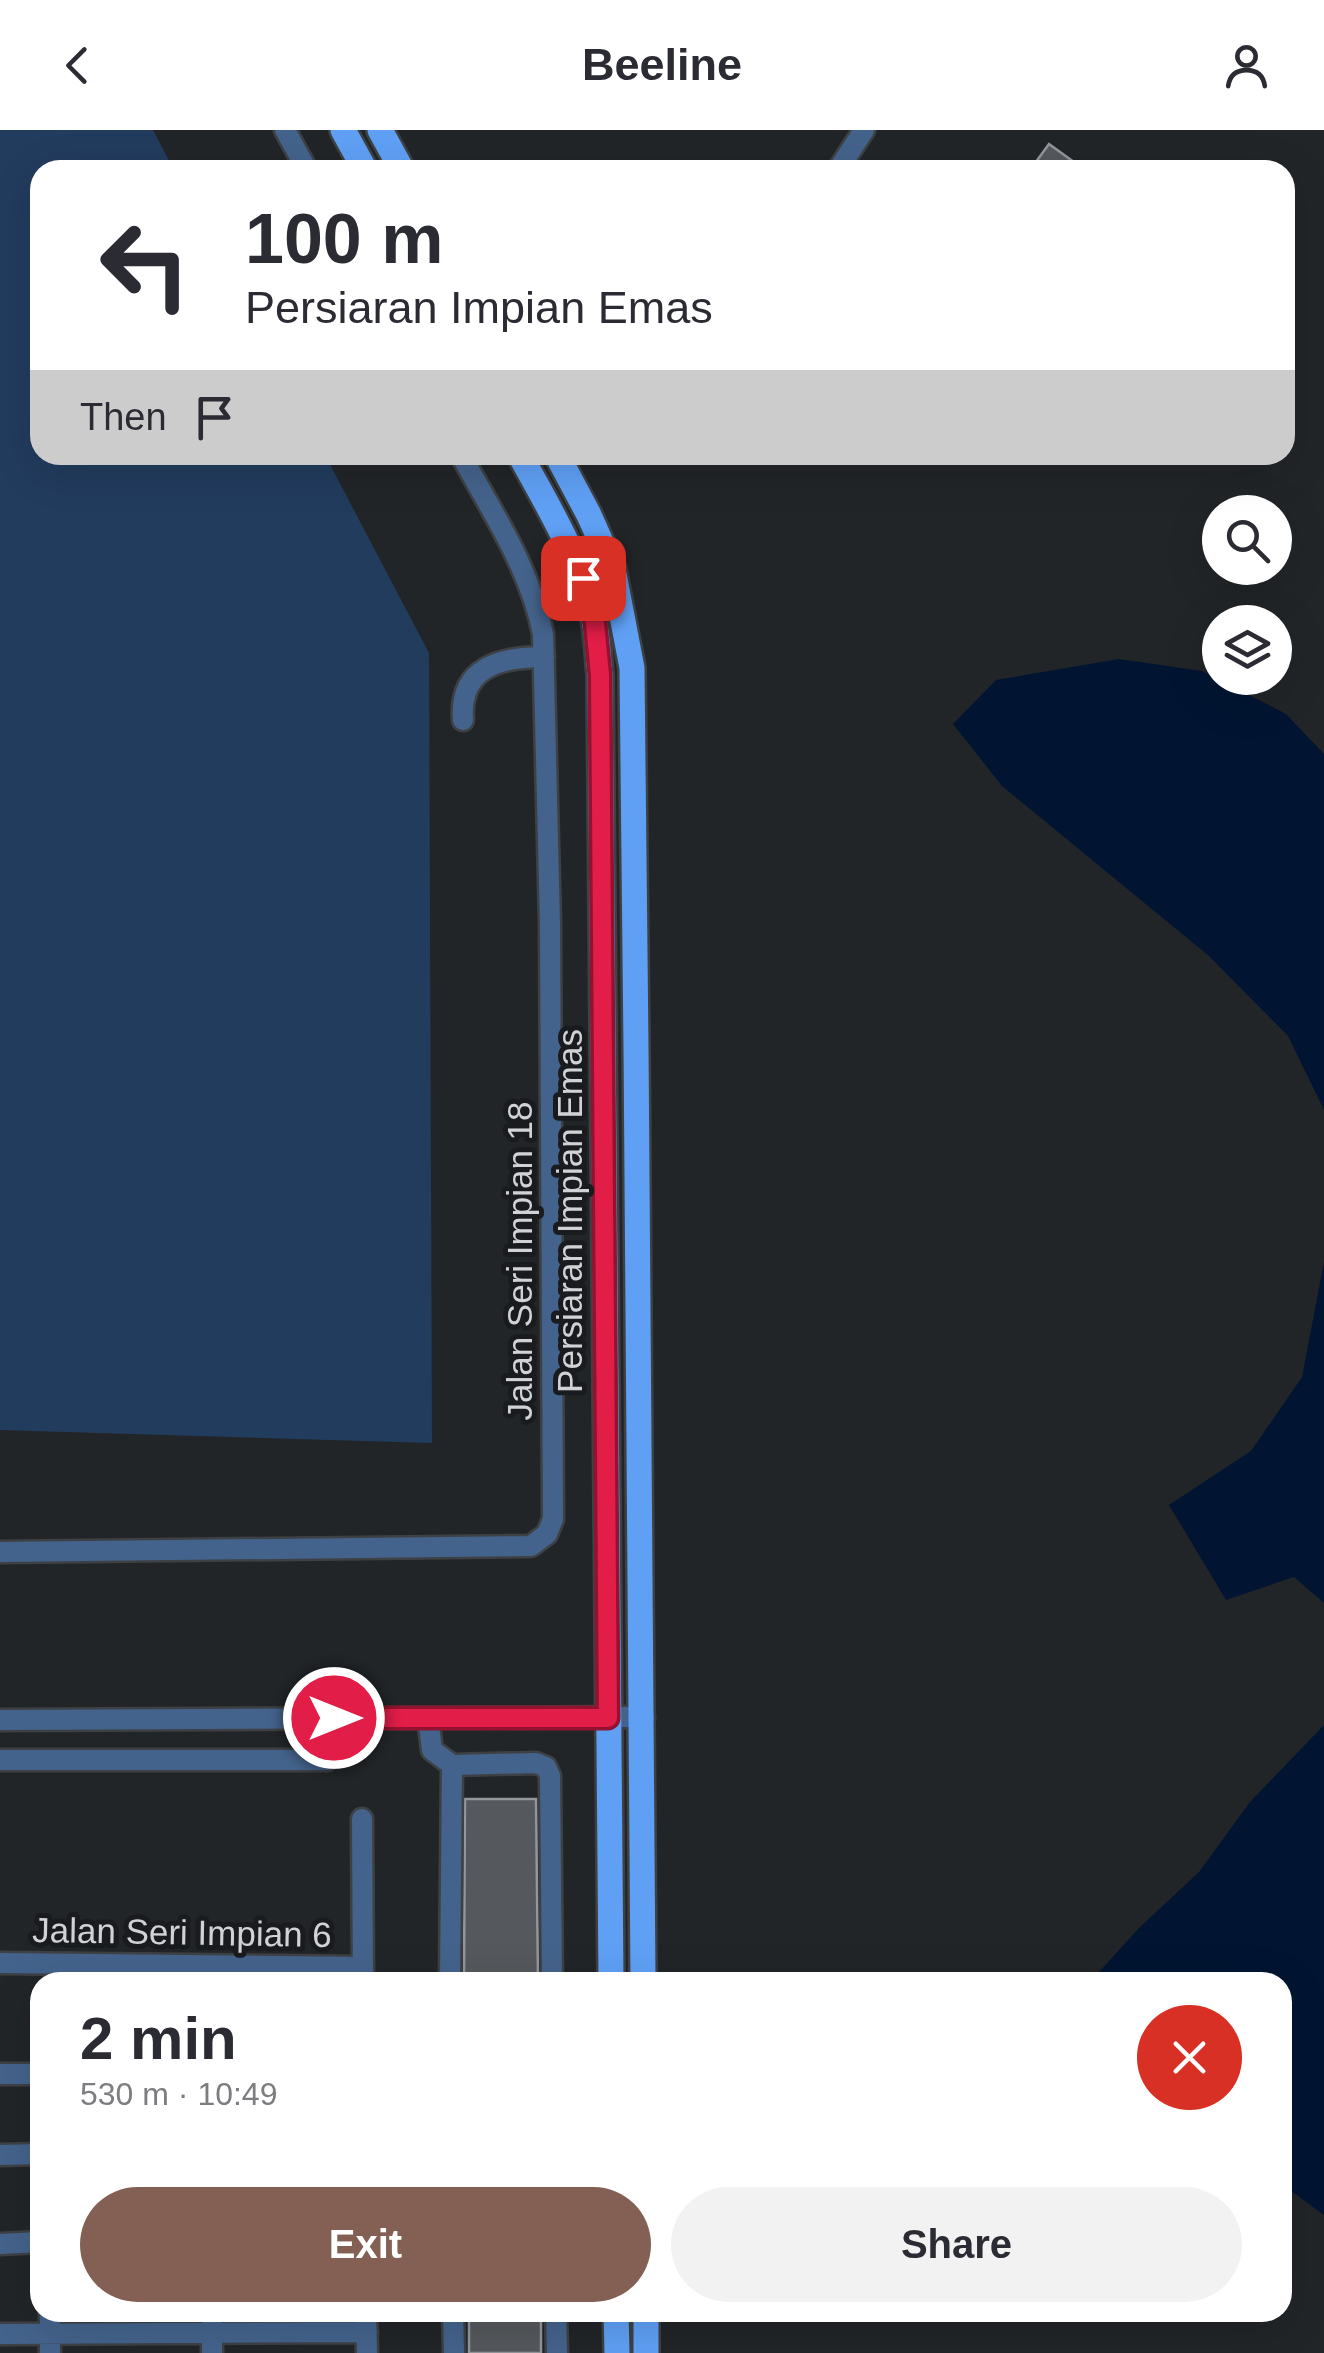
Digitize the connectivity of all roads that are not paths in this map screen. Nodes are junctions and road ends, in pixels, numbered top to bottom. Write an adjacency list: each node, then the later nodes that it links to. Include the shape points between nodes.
1 (285, 130): 5 (street)
2 (343, 130): 6 (main road)
3 (380, 130): 7 (main road)
4 (864, 130): 8 (street)
5 (302, 160)
6 (360, 160)
7 (396, 160)
8 (844, 160)
9 (466, 465): 12 (street, Jalan Seri Impian 18, via 538,604)
10 (525, 465): 17 (main road, Persiaran Impian Emas, via 583,578 600,675)
11 (562, 465): 15 (main road, Persiaran Impian Emas, via 613,568 632,668)
12 (544, 658): 13 (street, via 490,664 462,701); 14 (street, Jalan Seri Impian 18, via 553,1480 553,1519 546,1534 531,1546)
13 (463, 720)
14 (0, 1552)
15 (644, 1717): 17 (street); 29 (main road, Persiaran Impian Emas)
16 (428, 1718): 17 (street); 18 (street); 21 (street, via 432,1750)
17 (608, 1718): 28 (main road, Persiaran Impian Emas)
18 (0, 1720)
19 (0, 1760): 20 (street)
20 (327, 1760)
21 (452, 1765): 26 (street); 27 (street, via 546,1767)
22 (362, 1818): 25 (street)
23 (0, 1963): 24 (street, Jalan Seri Impian 6)
24 (297, 1972)
25 (363, 1972)
26 (450, 1972)
27 (552, 1972)
28 (612, 1972)
29 (643, 1972)
30 (0, 2074): 31 (street)
31 (30, 2074)
32 (0, 2154): 33 (street)
33 (30, 2154)
34 (30, 2242): 35 (street)
35 (0, 2244)
36 (453, 2322): 44 (street)
37 (556, 2322): 45 (street)
38 (616, 2322): 46 (main road)
39 (646, 2322): 47 (main road)
40 (50, 2333): 41 (street); 43 (street)
41 (212, 2333): 42 (street)
42 (367, 2333)
43 (0, 2334)
44 (454, 2353)
45 (557, 2353)
46 (617, 2353)
47 (646, 2353)

